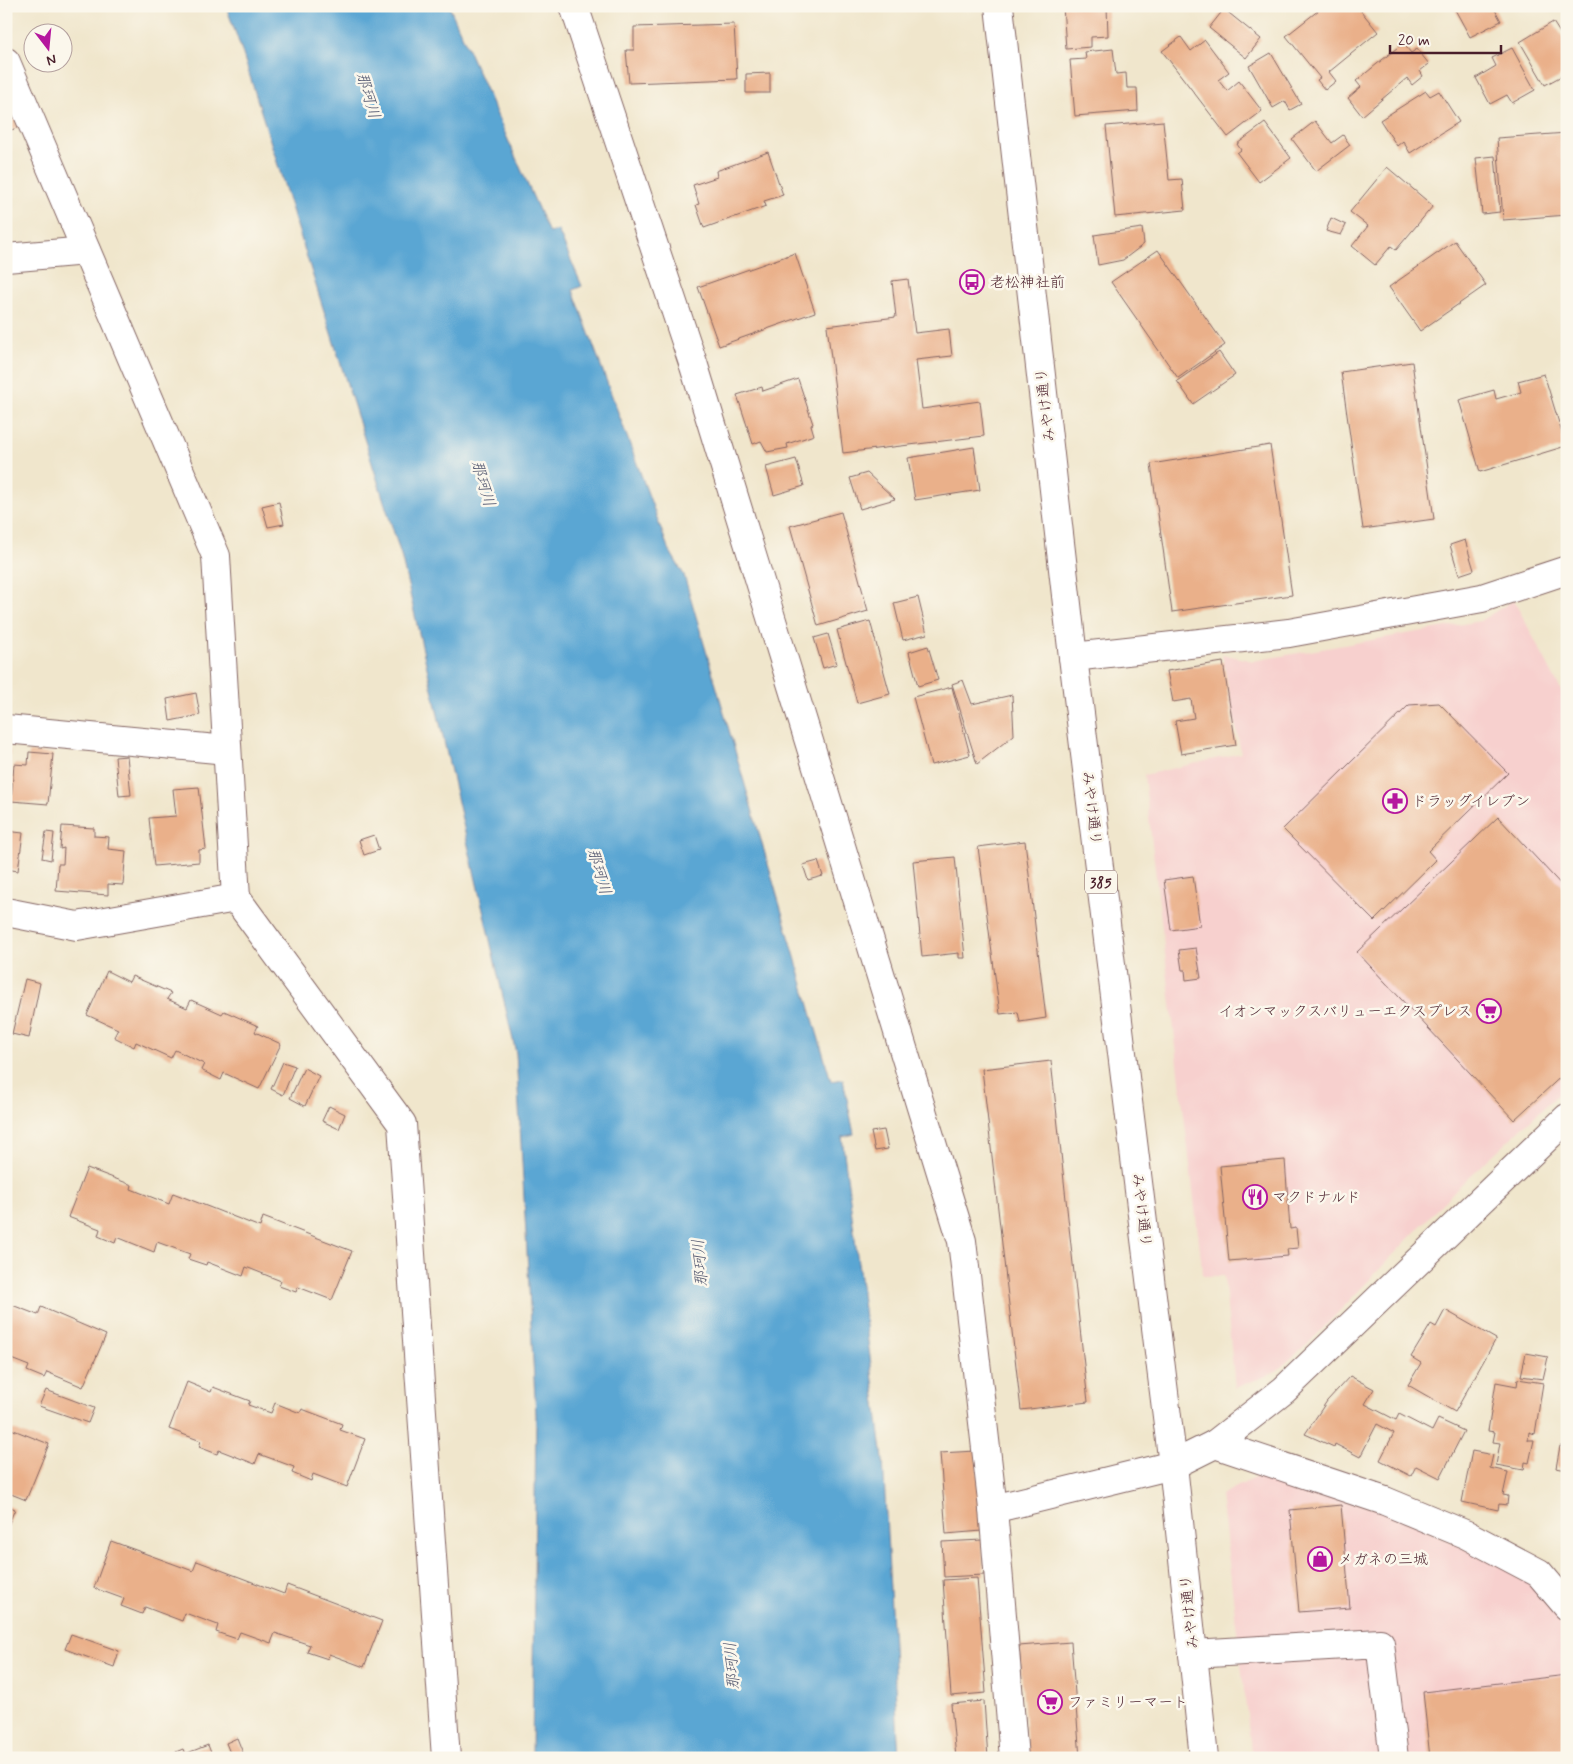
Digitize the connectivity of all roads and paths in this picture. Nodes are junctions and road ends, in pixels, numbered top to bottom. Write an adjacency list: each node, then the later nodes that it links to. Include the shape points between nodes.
1 (574, 6): 15 (main road, via 694,366 962,1242)
2 (999, 6): 7 (main road, みやけ通り / 385)
3 (6, 62): 4 (main road)
4 (86, 251): 5 (main road); 9 (main road, via 216,556)
5 (6, 258)
6 (1567, 570): 7 (main road, via 1482,598 1289,633)
7 (1074, 657): 14 (main road, みやけ通り / 385)
8 (6, 729): 9 (main road)
9 (227, 750): 10 (main road)
10 (236, 898): 11 (main road, via 77,926); 18 (main road, via 402,1124)
11 (6, 912)
12 (1567, 1118): 13 (main road, via 1284,1390)
13 (1215, 1444): 14 (main road); 16 (main road, via 1384,1501 1467,1535 1540,1573)
14 (1173, 1464): 15 (main road); 17 (main road, みやけ通り / 385)
15 (993, 1509): 19 (main road)
16 (1567, 1606)
17 (1194, 1654): 20 (main road, みやけ通り / 385); 21 (main road, via 1380,1642)
18 (446, 1758)
19 (1014, 1758)
20 (1204, 1758)
21 (1394, 1758)

